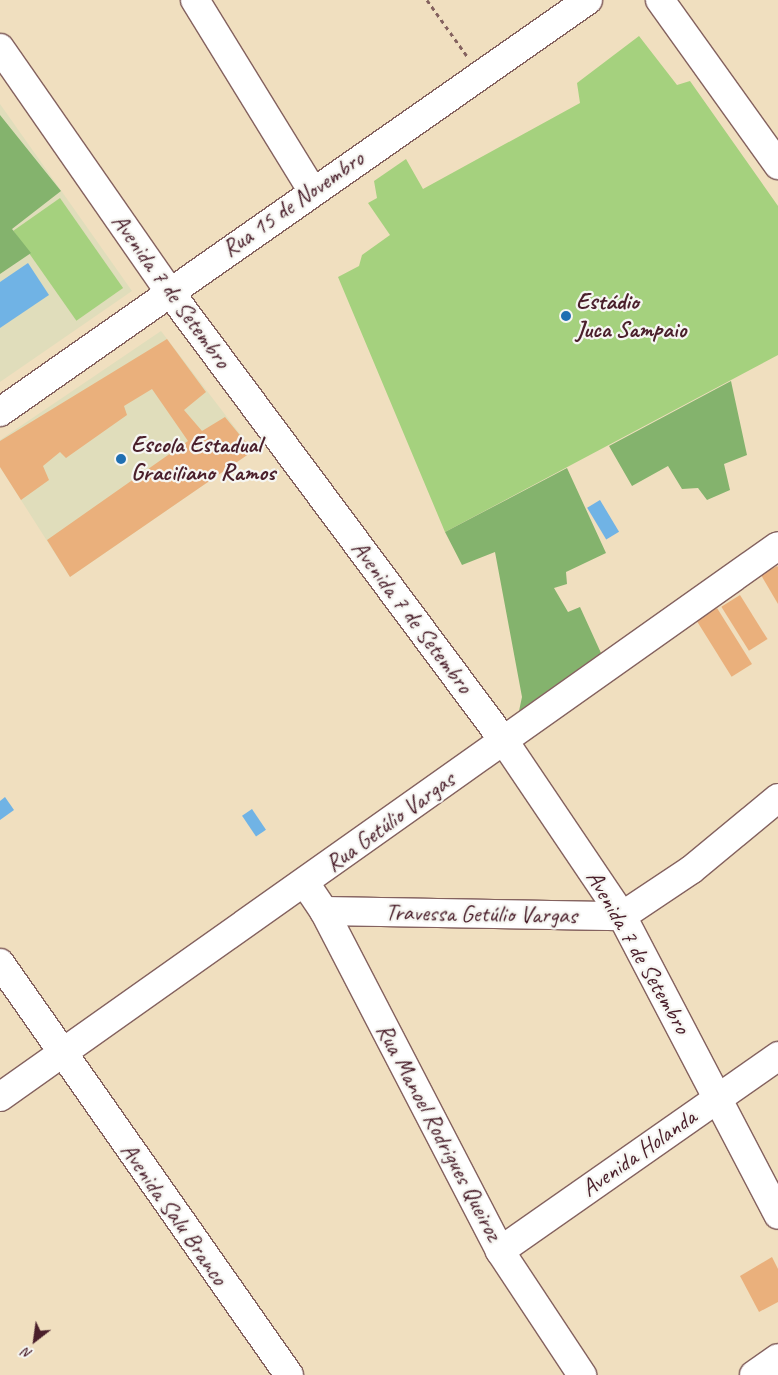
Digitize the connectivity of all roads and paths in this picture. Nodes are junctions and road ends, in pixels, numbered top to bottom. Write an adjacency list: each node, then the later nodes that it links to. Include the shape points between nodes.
1 (195, 0): 8 (street)
2 (427, 0): 6 (path)
3 (588, 0): 6 (street, Rua 15 de Novembro)
4 (660, 0): 7 (street)
5 (0, 48): 9 (street, Avenida 7 de Setembro)
6 (481, 75): 8 (street, Rua 15 de Novembro)
7 (778, 165)
8 (312, 190): 9 (street, Rua 15 de Novembro)
9 (169, 292): 10 (street, Rua 15 de Novembro); 12 (street, Avenida 7 de Setembro)
10 (0, 412)
11 (778, 546): 12 (street, Rua Getúlio Vargas)
12 (504, 741): 14 (street, Rua Getúlio Vargas); 16 (street, Avenida 7 de Setembro)
13 (778, 798): 16 (street, via 691,870)
14 (305, 883): 15 (street, Rua Manoel Rodrigues Queiroz); 18 (street, Rua Getúlio Vargas)
15 (324, 911): 16 (street, Travessa Getúlio Vargas); 23 (street, Rua Manoel Rodrigues Queiroz)
16 (622, 916): 21 (street, Avenida 7 de Setembro)
17 (0, 963): 18 (street, Avenida Salu Branco)
18 (62, 1052): 20 (street, Rua Getúlio Vargas); 25 (street, Avenida Salu Branco)
19 (778, 1056): 21 (street, Avenida Holanda)
20 (0, 1097)
21 (720, 1097): 22 (street, Avenida 7 de Setembro); 23 (street, Avenida Holanda)
22 (778, 1215)
23 (500, 1251): 26 (street, Rua Manoel Rodrigues Queiroz)
24 (778, 1358): 27 (street)
25 (289, 1375)
26 (582, 1375)
27 (754, 1375)

